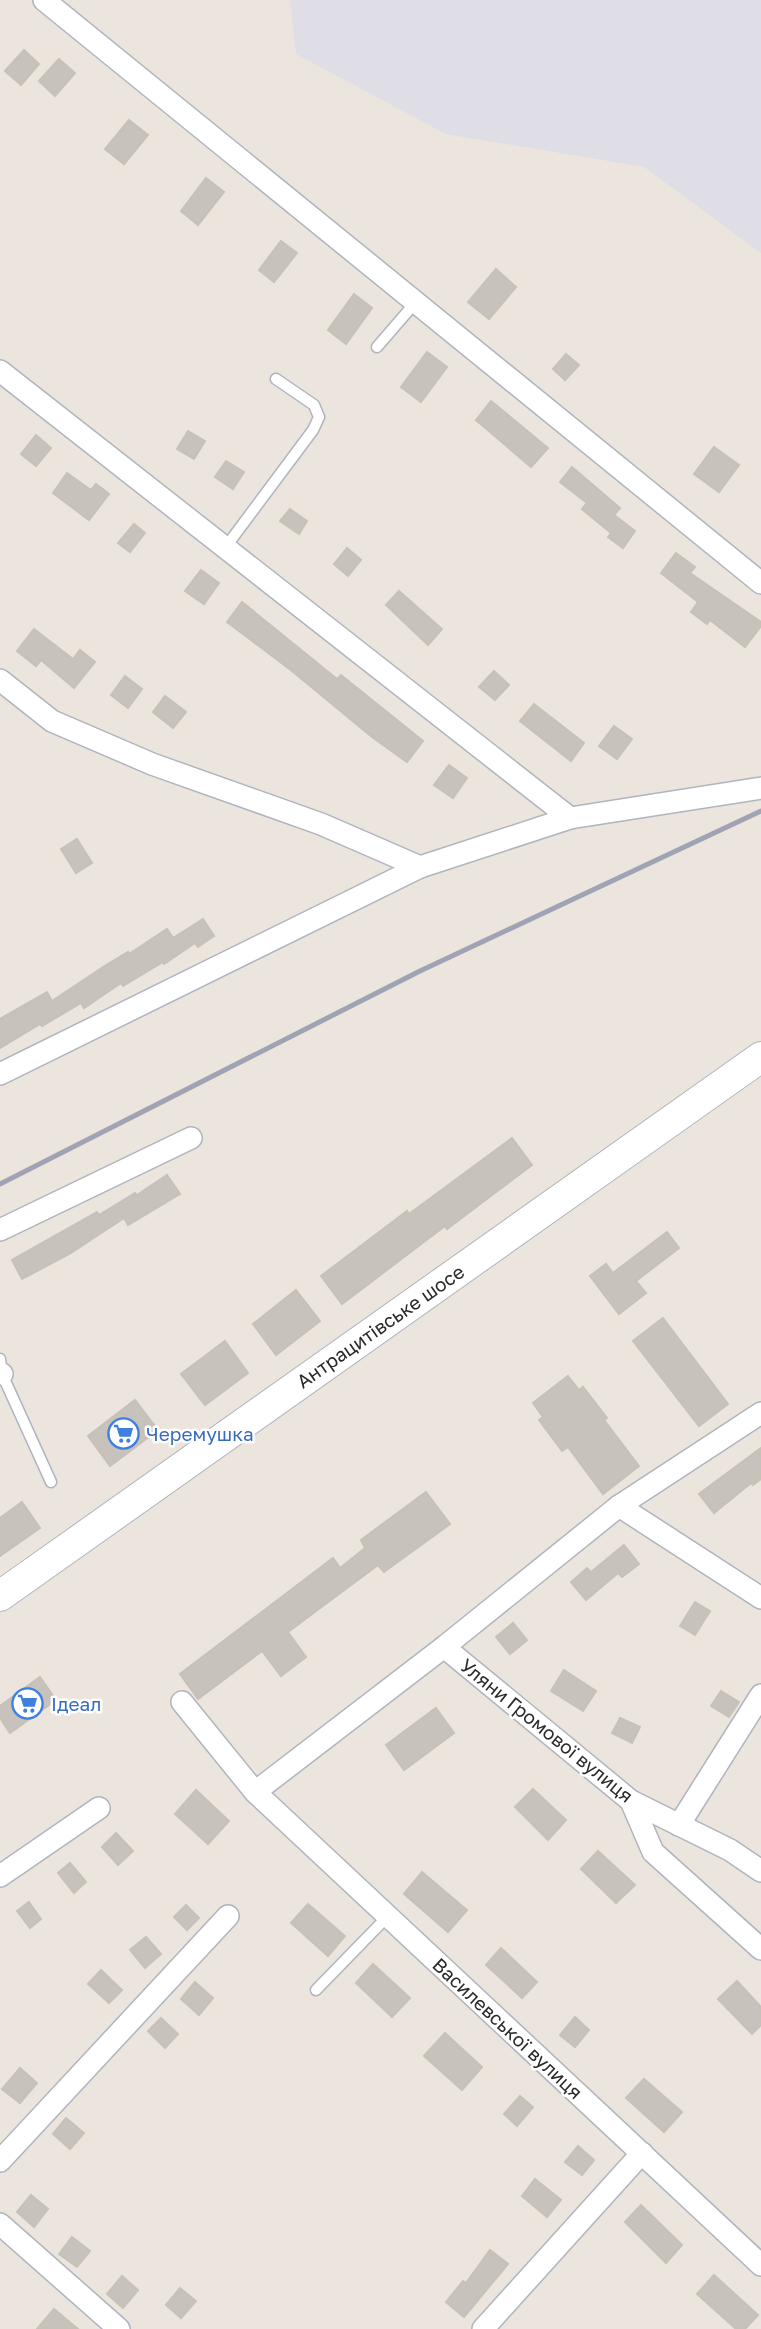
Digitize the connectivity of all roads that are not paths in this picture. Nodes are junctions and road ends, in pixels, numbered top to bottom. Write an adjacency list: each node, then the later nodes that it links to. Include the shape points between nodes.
1 (44, 0): 2 (street)
2 (415, 303): 3 (lane); 7 (street)
3 (377, 347)
4 (0, 371): 6 (street)
5 (276, 379): 6 (lane, via 314,405 319,416)
6 (225, 548): 10 (street)
7 (761, 583)
8 (0, 680): 11 (street, via 65,726)
9 (761, 788): 10 (street)
10 (570, 818): 11 (street)
11 (421, 867): 13 (street)
12 (761, 1057): 20 (main road, Антрацитівське шосе)
13 (0, 1073)
14 (191, 1138): 15 (street)
15 (0, 1230)
16 (1, 1369): 18 (lane)
17 (761, 1413): 19 (street)
18 (51, 1482)
19 (619, 1506): 21 (street); 22 (street)
20 (0, 1596)
21 (761, 1598)
22 (444, 1647): 25 (street); 26 (street, Уляни Громової вулиця)
23 (761, 1695): 28 (street)
24 (182, 1702): 25 (street, Василевської вулиця)
25 (255, 1792): 32 (street, Василевської вулиця)
26 (631, 1801): 28 (street, Уляни Громової вулиця); 33 (street, via 653,1852)
27 (99, 1808): 30 (street)
28 (679, 1825): 29 (street, Уляни Громової вулиця)
29 (761, 1871)
30 (0, 1877)
31 (228, 1916): 36 (street)
32 (388, 1916): 34 (lane); 35 (street, Василевської вулиця)
33 (761, 1949)
34 (316, 1990)
35 (642, 2153): 38 (street, Василевської вулиця); 39 (street)
36 (0, 2161)
37 (0, 2224): 40 (street)
38 (761, 2265)
39 (491, 2326)
40 (119, 2329)

